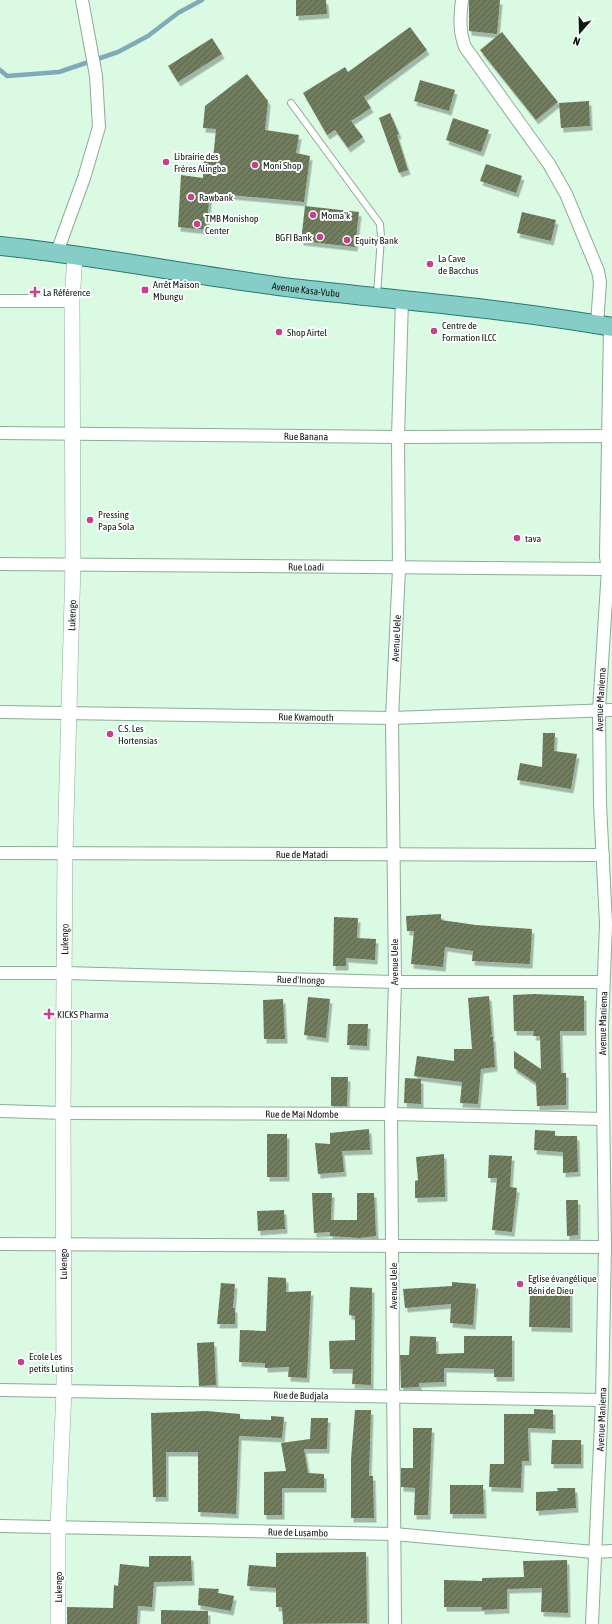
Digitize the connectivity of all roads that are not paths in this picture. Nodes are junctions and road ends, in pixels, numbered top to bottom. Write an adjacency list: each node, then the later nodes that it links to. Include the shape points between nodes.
1 (82, 0): 5 (street, via 96,76 99,127 84,178)
2 (462, 0): 11 (street, Avenue Maniema, via 460,21 465,47 558,179 593,258 600,282)
3 (291, 103): 7 (lane, via 380,224)
4 (0, 246): 5 (main road, Avenue Kasa-Vubu)
5 (56, 252): 6 (main road, Avenue Kasa-Vubu)
6 (74, 255): 7 (main road, Avenue Kasa-Vubu, via 300,289); 10 (street, Lukengo)
7 (377, 297): 8 (main road, Avenue Kasa-Vubu)
8 (402, 299): 11 (main road, Avenue Kasa-Vubu); 15 (street, Avenue Uele)
9 (0, 301): 10 (street)
10 (72, 301): 13 (street, Lukengo)
11 (607, 326): 14 (street, Avenue Maniema)
12 (0, 433): 13 (street, Rue Banana)
13 (72, 434): 15 (street, Rue Banana); 17 (street, Lukengo)
14 (610, 436): 15 (street, Rue Banana); 19 (street, Avenue Maniema, via 606,557)
15 (398, 437): 18 (street, Avenue Uele)
16 (0, 564): 17 (street, Rue Loadi)
17 (73, 564): 18 (street, Rue Loadi); 23 (street, Lukengo)
18 (399, 569): 19 (street, Rue Loadi); 24 (street, Avenue Uele)
19 (610, 569): 20 (street, Avenue Maniema)
20 (599, 710): 21 (street, Rue Kwamouth); 24 (street, Rue Kwamouth); 25 (street, Avenue Maniema)
21 (612, 710)
22 (0, 712): 23 (street, Rue Kwamouth)
23 (68, 713): 24 (street, Rue Kwamouth); 27 (street, Lukengo)
24 (392, 718): 28 (street, Avenue Uele)
25 (606, 804): 29 (street, Avenue Maniema)
26 (0, 853): 27 (street, Rue de Matadi)
27 (65, 854): 28 (street, Rue de Matadi); 32 (street, Lukengo)
28 (394, 854): 29 (street, Rue de Matadi); 33 (street, Avenue Uele)
29 (603, 855): 30 (street, Avenue Maniema)
30 (609, 924): 34 (street, Avenue Maniema)
31 (0, 973): 32 (street, Rue d'Inongo)
32 (65, 973): 33 (street, Rue d'Inongo); 37 (street, Lukengo)
33 (395, 982): 34 (street, Rue d'Inongo); 38 (street, Avenue Uele)
34 (603, 982): 35 (street, Avenue Maniema)
35 (607, 1027): 39 (street, Avenue Maniema)
36 (0, 1111): 37 (street, Rue de Mai Ndombe)
37 (63, 1113): 38 (street, Rue de Mai Ndombe); 41 (street, Lukengo)
38 (391, 1114): 39 (street, Rue de Mai Ndombe); 43 (street, Avenue Uele)
39 (603, 1119): 40 (street, Avenue Maniema)
40 (609, 1183): 44 (street, Avenue Maniema)
41 (63, 1243): 42 (street); 43 (street); 47 (street, Lukengo)
42 (0, 1244)
43 (393, 1245): 44 (street); 48 (street, Avenue Uele)
44 (605, 1247): 45 (street, Avenue Maniema)
45 (607, 1378): 49 (street, Avenue Maniema)
46 (0, 1390): 47 (street, Rue de Budjala)
47 (64, 1391): 48 (street, Rue de Budjala); 51 (street, Lukengo)
48 (393, 1396): 49 (street, Rue de Budjala); 52 (street, Avenue Uele)
49 (602, 1400): 54 (street, Avenue Maniema)
50 (0, 1526): 51 (street, Rue de Lusambo)
51 (58, 1526): 52 (street, Rue de Lusambo); 55 (street, Lukengo)
52 (394, 1534): 54 (street, Rue de Lusambo); 56 (street, Avenue Uele)
53 (612, 1551): 54 (street, Rue de Lusambo)
54 (594, 1552): 57 (street, Avenue Maniema)
55 (58, 1624)
56 (394, 1624)
57 (592, 1624)

